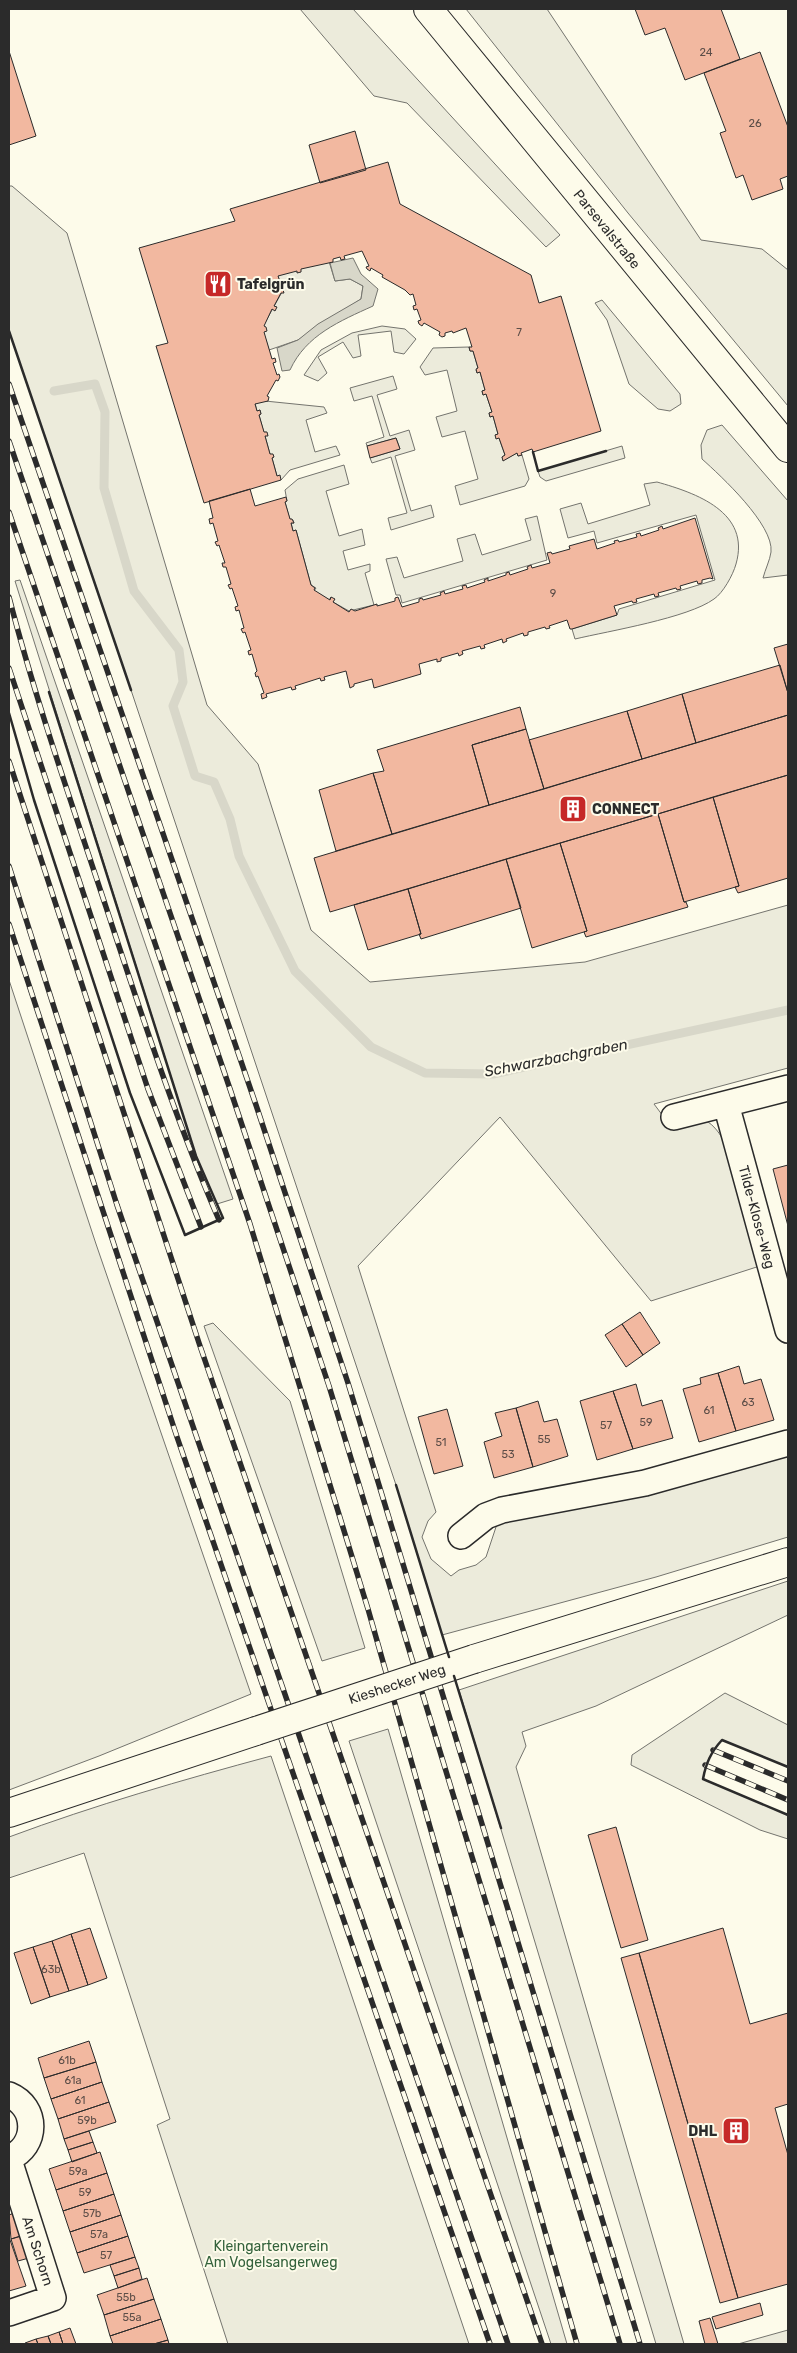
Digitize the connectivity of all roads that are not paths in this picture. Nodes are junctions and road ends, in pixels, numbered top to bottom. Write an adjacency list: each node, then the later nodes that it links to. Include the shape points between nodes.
1 (428, 9): 2 (street, Parsevalstraße)
2 (788, 448)
3 (788, 1088): 4 (street)
4 (726, 1104): 5 (street); 6 (street, Tilde-Klose-Weg)
5 (674, 1117)
6 (788, 1330)
7 (788, 1444): 8 (street, via 645,1483 502,1510 486,1516)
8 (461, 1536)
9 (788, 1562): 10 (street, Kieshecker Weg, bridge, via 474,1659)
10 (9, 1813)
11 (9, 2095): 12 (street, Am Schorn, via 19,2100 27,2110 31,2126 27,2144)
12 (9, 2159): 13 (street, Am Schorn, via 53,2298)
13 (9, 2313)

